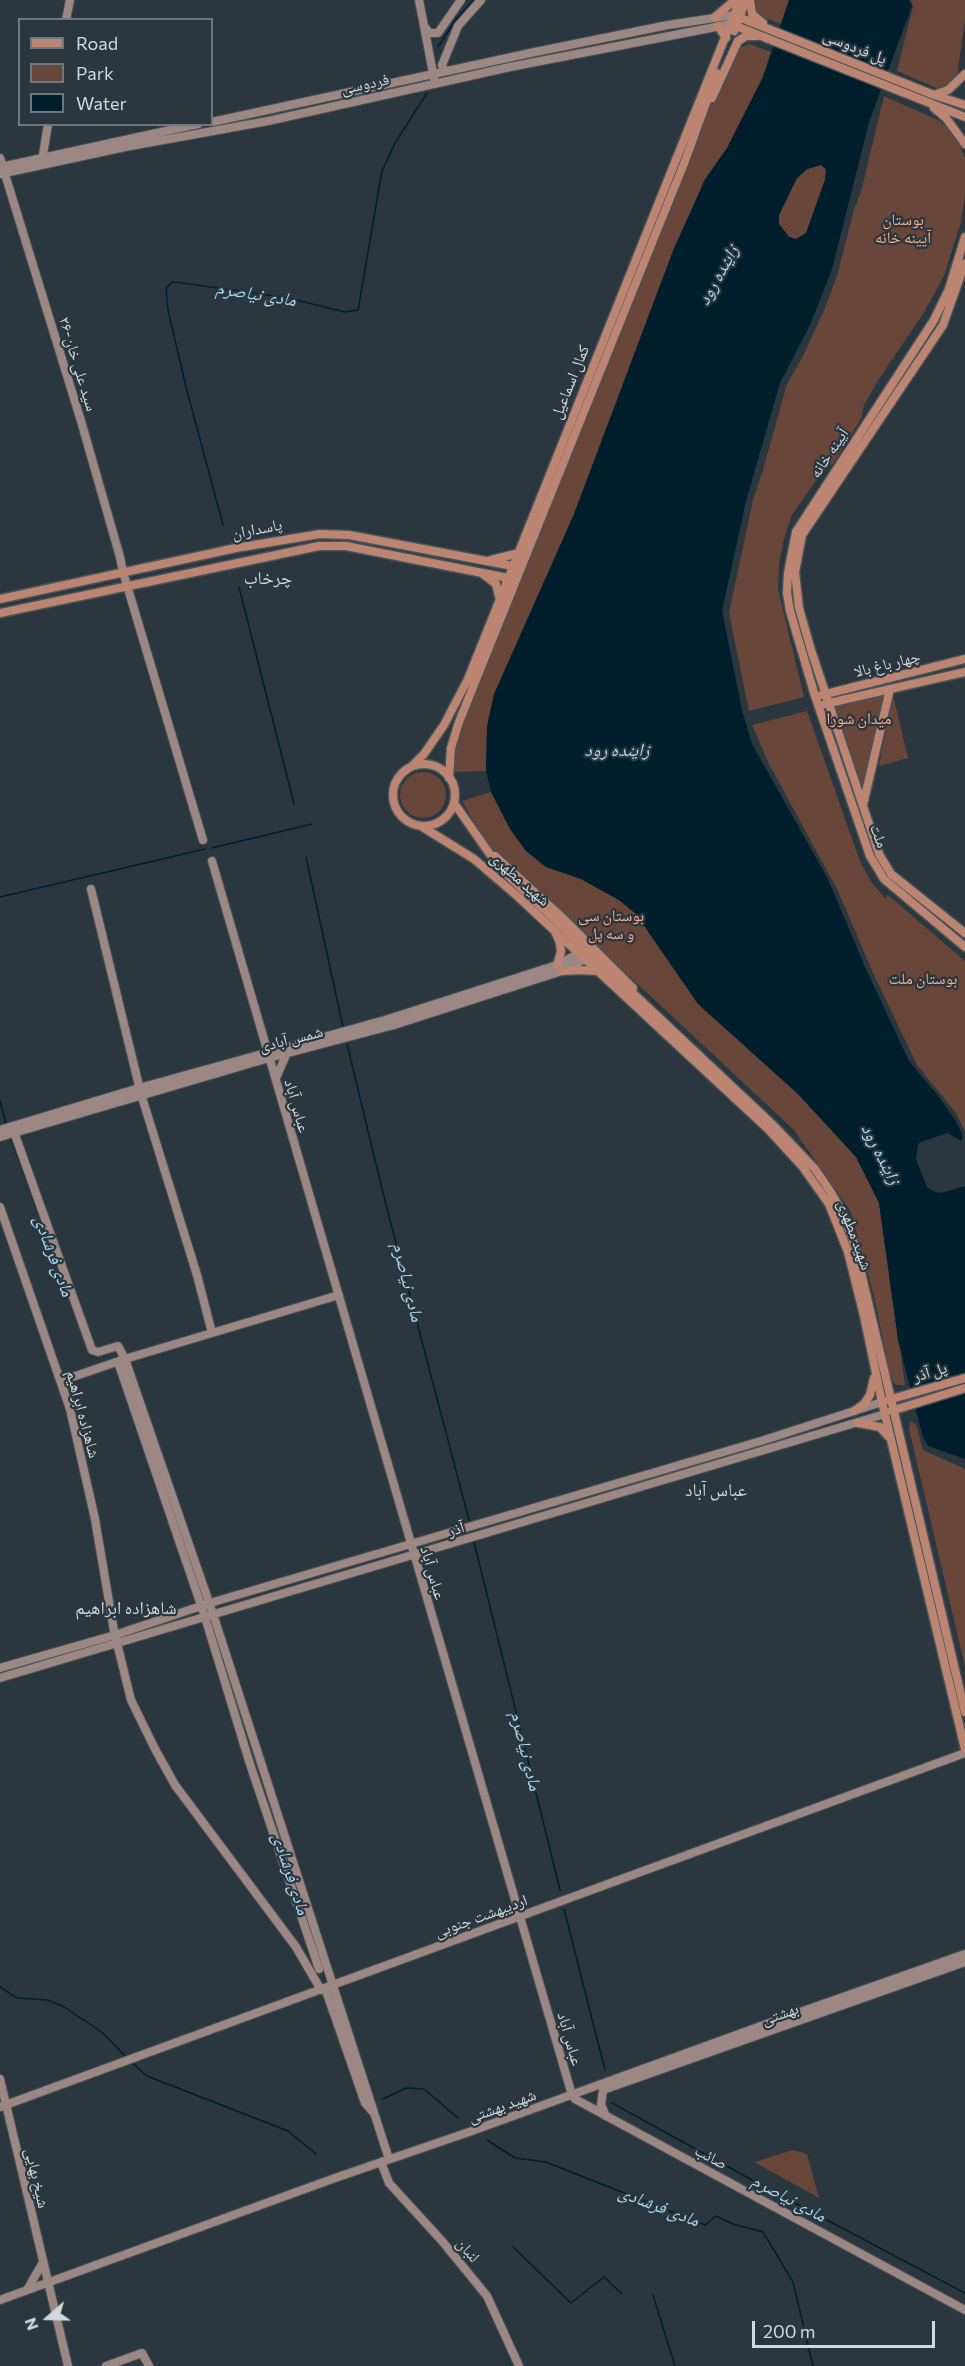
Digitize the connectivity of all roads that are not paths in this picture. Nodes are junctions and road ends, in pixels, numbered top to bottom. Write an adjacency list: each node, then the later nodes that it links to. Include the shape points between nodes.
1 (70, 0): 7 (main road)
2 (419, 0): 10 (main road)
3 (461, 0): 10 (main road, via 438,33 429,33)
4 (481, 0): 15 (main road, via 458,26 442,65)
5 (738, 0): 8 (main road, کمال اسماعیل); 9 (main road)
6 (748, 0): 8 (main road, کمال اسماعیل); 11 (main road, via 752,14)
7 (66, 18)
8 (735, 21): 9 (main road, فردوسی); 11 (main road, پل فردوسی); 12 (main road, کمال اسماعیل); 21 (main road, کمال اسماعیل)
9 (717, 22): 12 (main road); 13 (main road, فردوسی); 14 (main road, فردوسی)
10 (424, 26): 16 (main road)
11 (766, 33): 19 (main road, پل فردوسی); 21 (main road, via 738,41 714,96); 22 (main road, پل فردوسی)
12 (726, 38): 35 (main road, کمال اسماعیل)
13 (599, 40): 14 (main road); 15 (main road, فردوسی)
14 (599, 50): 18 (main road, فردوسی)
15 (444, 71): 16 (main road, فردوسی)
16 (433, 74): 18 (main road); 20 (main road, فردوسی)
17 (965, 74): 19 (main road, via 948,90)
18 (435, 84): 24 (main road, فردوسی)
19 (934, 95): 23 (main road, پل فردوسی)
20 (324, 98): 24 (main road); 26 (main road, فردوسی)
21 (707, 101): 35 (main road, کمال اسماعیل, via 685,161)
22 (929, 104): 25 (main road, پل فردوسی); 30 (main road, via 946,118)
23 (965, 105)
24 (326, 108): 29 (main road, فردوسی, via 217,131)
25 (965, 117)
26 (213, 122)
27 (48, 126): 31 (main road)
28 (190, 126): 29 (main road, فردوسی)
29 (125, 143): 31 (main road, فردوسی)
30 (965, 144)
31 (42, 161): 32 (main road, فردوسی)
32 (1, 168): 41 (main road, ۲۶-سید علی خان, via 81,421)
33 (965, 237): 56 (main road, آیینه خانه, via 949,289 934,320 796,532 788,573 789,602)
34 (965, 263): 52 (main road, آیینه خانه, via 943,325 802,535 795,572 796,591)
35 (617, 313): 36 (main road, کمال اسماعیل)
36 (521, 553): 38 (main road); 39 (main road, کمال اسماعیل)
37 (473, 558): 38 (main road, پاسداران); 40 (main road, via 477,564); 41 (main road, پاسداران, via 349,535 320,534)
38 (488, 561): 39 (main road, پاسداران)
39 (517, 567): 44 (main road, کمال اسماعیل)
40 (471, 570): 42 (main road, پاسداران); 45 (main road, پاسداران, via 346,546 319,546)
41 (123, 572): 43 (main road, پاسداران); 45 (main road, ۲۶-سید علی خان)
42 (481, 572): 44 (main road, پاسداران); 48 (main road, via 496,584)
43 (104, 576): 46 (main road, via 116,579); 47 (main road, پاسداران)
44 (513, 579): 48 (main road, کمال اسماعیل); 58 (main road, کمال اسماعیل, via 456,729)
45 (128, 586): 46 (main road, پاسداران); 62 (main road, ۲۶-سید علی خان)
46 (110, 589): 49 (main road, پاسداران)
47 (0, 599)
48 (500, 600): 57 (main road, کمال اسماعیل, via 461,695 424,754)
49 (0, 613)
50 (965, 659): 54 (main road, چهار باغ بالا)
51 (965, 672): 53 (main road, چهار باغ بالا)
52 (822, 681): 54 (main road); 55 (main road, آیینه خانه)
53 (890, 689): 55 (main road, چهار باغ بالا); 60 (main road)
54 (838, 691): 55 (main road, چهار باغ بالا)
55 (828, 698): 56 (main road, چهار باغ بالا); 60 (main road, ملت)
56 (817, 701): 68 (main road, ملت, via 870,856 884,879)
57 (412, 766): 58 (main road, via 433,765); 61 (main road, via 399,777 393,802 404,818)
58 (449, 778): 59 (main road)
59 (454, 803): 61 (main road, via 440,822); 63 (main road, شهید مطهری)
60 (863, 805): 67 (main road, ملت, via 879,854 891,874)
61 (421, 826): 66 (main road, شهید مطهری, via 493,874)
62 (203, 840)
63 (488, 851): 69 (main road, شهید مطهری); 72 (main road, via 623,976)
64 (212, 861): 75 (main road, عباس آباد)
65 (91, 889): 77 (main road)
66 (554, 930): 69 (main road, شهید مطهری); 70 (main road, via 560,943)
67 (965, 933)
68 (965, 946)
69 (585, 954): 70 (main road, شمس آبادی); 71 (main road, شهید مطهری); 72 (main road, شهید مطهری)
70 (559, 968): 71 (main road); 73 (main road, شمس آبادی)
71 (598, 972): 85 (main road, شهید مطهری, via 768,1129 815,1183 836,1217 848,1252)
72 (639, 999): 88 (main road, شهید مطهری, via 788,1139 830,1191 844,1215 855,1247)
73 (440, 1006): 74 (main road, شمس آبادی, via 362,1034); 75 (main road, شمس آبادی)
74 (287, 1053): 75 (main road, شمس آبادی); 76 (main road)
75 (268, 1055): 76 (main road, عباس آباد); 77 (main road, شمس آبادی)
76 (275, 1080): 82 (main road, عباس آباد)
77 (140, 1091): 78 (main road, شمس آبادی); 79 (main road, شمس آبادی); 83 (main road)
78 (0, 1130)
79 (14, 1132): 80 (main road, شمس آبادی); 84 (main road, via 92,1350 118,1346)
80 (0, 1137)
81 (0, 1207): 87 (main road, شاهزاده ابراهیم)
82 (339, 1295): 83 (main road); 102 (main road, عباس آباد)
83 (212, 1333): 84 (main road)
84 (121, 1361): 87 (main road); 104 (main road); 105 (main road)
85 (874, 1369): 92 (main road, شهید مطهری); 95 (main road, via 870,1395)
86 (965, 1378): 90 (main road, پل آذر)
87 (61, 1381): 108 (main road, شاهزاده ابراهیم, via 95,1519)
88 (887, 1385): 90 (main road); 91 (main road, شهید مطهری)
89 (965, 1388): 93 (main road, پل آذر)
90 (903, 1396): 91 (main road, پل آذر)
91 (891, 1399): 92 (main road, پل آذر); 94 (main road, شهید مطهری)
92 (882, 1402): 95 (main road, آذر); 96 (main road, شهید مطهری)
93 (906, 1407): 94 (main road, پل آذر); 98 (main road)
94 (894, 1410): 96 (main road, پل آذر); 98 (main road, شهید مطهری)
95 (854, 1411): 100 (main road, آذر)
96 (885, 1413): 97 (main road, آذر); 99 (main road, شهید مطهری)
97 (858, 1422): 99 (main road, via 880,1427); 101 (main road, آذر)
98 (898, 1428): 112 (main road, شهید مطهری)
99 (894, 1451): 113 (main road, شهید مطهری)
100 (478, 1524): 101 (main road); 102 (main road, آذر)
101 (481, 1535): 103 (main road, آذر)
102 (411, 1544): 103 (main road, عباس آباد); 104 (main road, آذر)
103 (414, 1556): 106 (main road, آذر); 115 (main road, عباس آباد)
104 (209, 1602): 105 (main road, آذر); 106 (main road)
105 (200, 1605): 107 (main road); 108 (main road, آذر)
106 (213, 1614): 107 (main road, آذر); 114 (main road)
107 (205, 1617): 109 (main road, آذر); 114 (main road, via 250,1764)
108 (115, 1635): 109 (main road, شاهزاده ابراهیم); 110 (main road, آذر)
109 (118, 1644): 111 (main road, آذر); 119 (main road, شاهزاده ابراهیم, via 131,1700 175,1785)
110 (0, 1668)
111 (0, 1678)
112 (965, 1712)
113 (965, 1751): 115 (main road, اردیبهشت جنوبی)
114 (298, 1892): 118 (main road); 119 (main road)
115 (520, 1917): 119 (main road, اردیبهشت جنوبی); 122 (main road, عباس آباد)
116 (965, 1954): 120 (main road, شهید بهشتی)
117 (965, 1962): 120 (main road, بهشتی)
118 (319, 1969)
119 (326, 1988): 123 (main road, اردیبهشت جنوبی); 125 (main road, لنبان, via 366,2103 374,2113)
120 (802, 2016): 122 (main road, شهید بهشتی); 124 (main road, بهشتی, via 603,2090 601,2105)
121 (0, 2079): 123 (main road, شیخ بهایی)
122 (572, 2095): 124 (main road, صائب); 125 (main road, شهید بهشتی)
123 (3, 2106): 126 (main road, شیخ بهایی)
124 (606, 2116): 130 (main road, صائب)
125 (385, 2161): 127 (main road, شهید بهشتی); 134 (main road, لنبان, via 389,2183 487,2296)
126 (43, 2263): 127 (main road, شیخ بهایی); 128 (main road)
127 (48, 2283): 128 (main road, شهید بهشتی); 131 (main road, شیخ بهایی)
128 (25, 2291): 129 (main road, شهید بهشتی)
129 (0, 2300)
130 (965, 2310)
131 (68, 2366)
132 (106, 2366): 133 (main road, via 142,2353)
133 (149, 2366)
134 (519, 2366)

